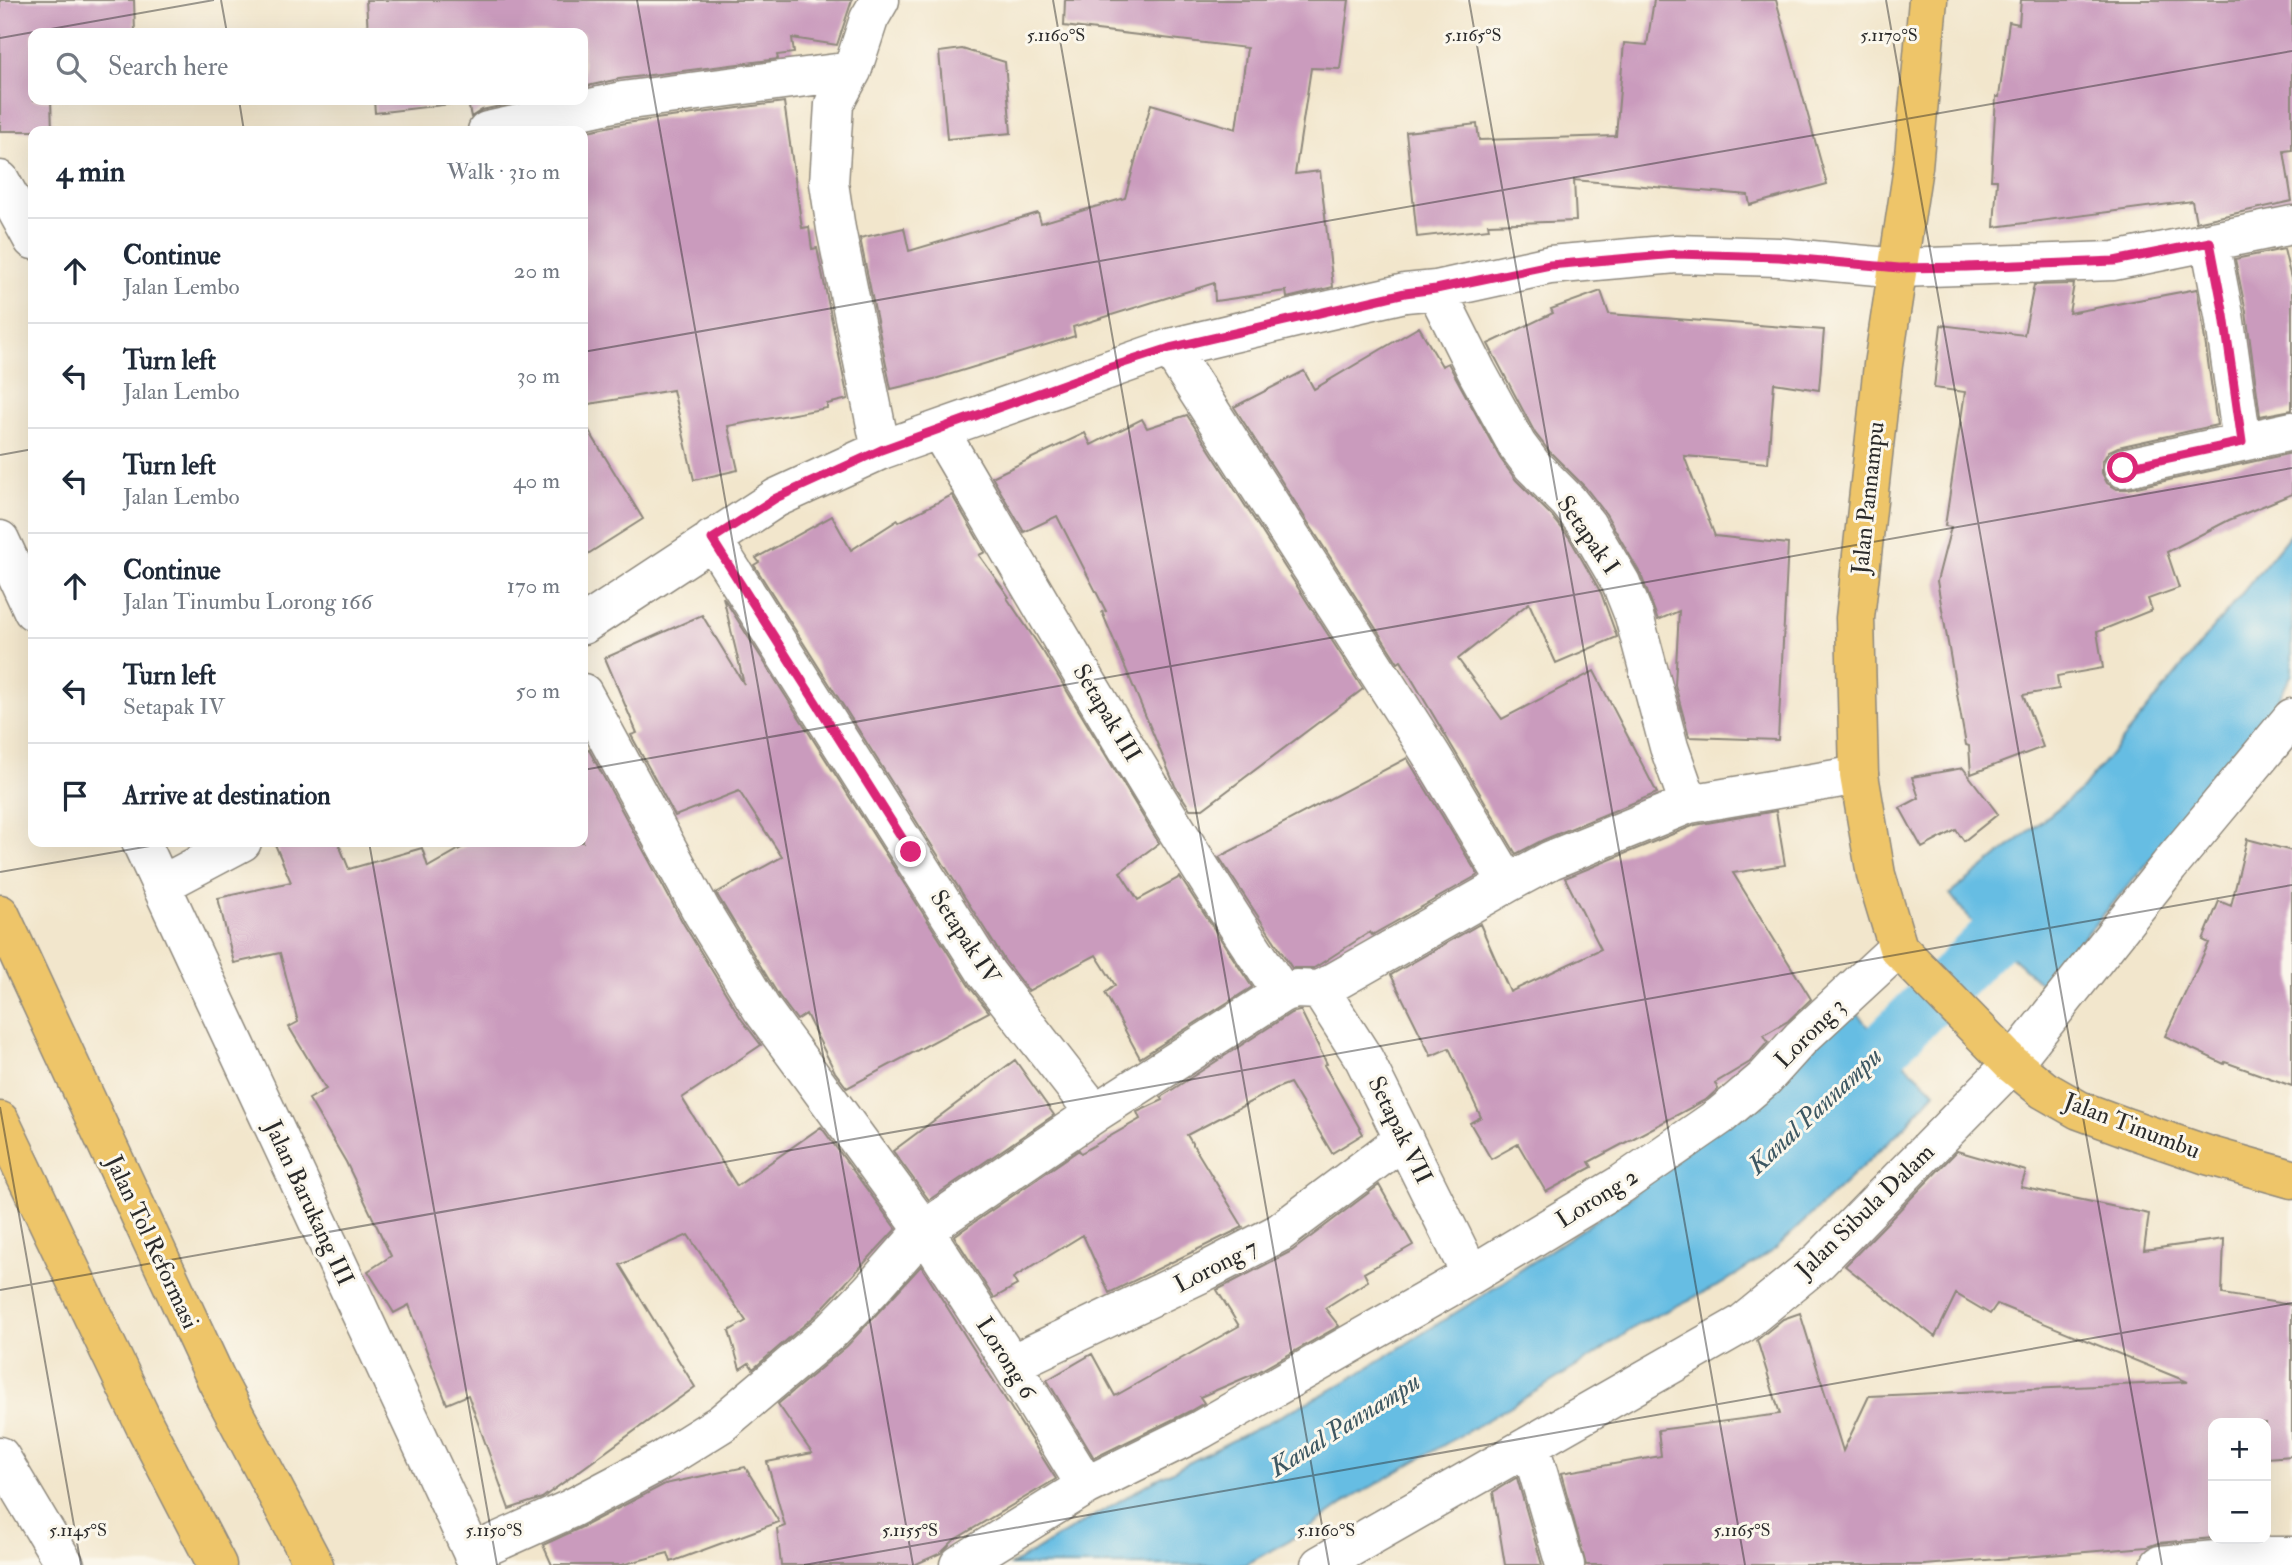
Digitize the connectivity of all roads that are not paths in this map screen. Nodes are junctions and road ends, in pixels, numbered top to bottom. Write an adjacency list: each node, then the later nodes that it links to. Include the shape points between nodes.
1 (880, 0): 3 (street)
2 (1928, 0): 9 (main road, Jalan Pannampu)
3 (852, 71): 4 (street, via 622,101); 15 (street, via 834,104 829,183)
4 (510, 126)
5 (16, 194): 7 (street)
6 (2292, 225): 8 (street)
7 (28, 226)
8 (2210, 242): 9 (street, via 2114,261); 14 (street)
9 (1899, 268): 10 (street, via 1676,254 1550,265); 23 (main road, Jalan Pannampu, via 1883,365 1855,618)
10 (1436, 289): 11 (street); 24 (street, Setapak I, via 1517,444 1587,525 1621,583)
11 (1170, 348): 12 (street); 27 (street, via 1432,756)
12 (939, 430): 15 (street); 33 (street, Setapak III, via 1121,736)
13 (2292, 431): 14 (street)
14 (2242, 442): 16 (street)
15 (881, 450): 17 (street, via 776,498)
16 (2123, 468)
17 (712, 539): 20 (street); 35 (street, Setapak IV, via 987,974)
18 (0, 540): 19 (street)
19 (28, 600)
20 (588, 622)
21 (588, 702): 40 (street, Lorong 6, via 702,912 761,1008)
22 (2292, 718): 34 (street, Jalan Sibula Dalam)
23 (1859, 775): 24 (street); 30 (main road, Jalan Pannampu, via 1876,875)
24 (1689, 804): 27 (street, via 1551,860)
25 (143, 847): 28 (street, Jalan Barukang III)
26 (233, 847): 28 (street)
27 (1508, 883): 32 (street)
28 (162, 885): 47 (street, Jalan Barukang III)
29 (0, 914): 50 (main road, Jalan Tol Reformasi, via 217,1381)
30 (1898, 948): 31 (main road, Jalan Pannampu); 36 (street, Lorong 3)
31 (1931, 982): 34 (main road, Jalan Tinumbu)
32 (1320, 990): 33 (street); 38 (street, Setapak VII, via 1364,1059)
33 (1282, 993): 35 (street)
34 (2012, 1064): 39 (main road, Jalan Tinumbu, via 2079,1110); 43 (street, Jalan Sibula Dalam, via 1819,1261 1742,1324)
35 (1095, 1113): 40 (street)
36 (1720, 1116): 41 (street, Lorong 2, via 1620,1185)
37 (0, 1121): 49 (main road, via 145,1426)
38 (1404, 1139): 41 (street, Setapak VII); 42 (street, Lorong 7, via 1279,1233)
39 (2292, 1179)
40 (924, 1230): 42 (street, Lorong 6); 47 (street, via 831,1331 722,1423 661,1461)
41 (1471, 1275): 45 (street, Lorong 2, via 1200,1430)
42 (1011, 1364): 45 (street, Lorong 6)
43 (1530, 1446): 52 (street, Jalan Sibula Dalam); 53 (street)
44 (0, 1456): 48 (street)
45 (1086, 1486): 51 (street, Lorong 2)
46 (2292, 1556): 54 (street)
47 (475, 1559)
48 (65, 1565)
49 (217, 1565)
50 (314, 1565)
51 (959, 1565)
52 (1320, 1565)
53 (1565, 1565)
54 (2160, 1565)

